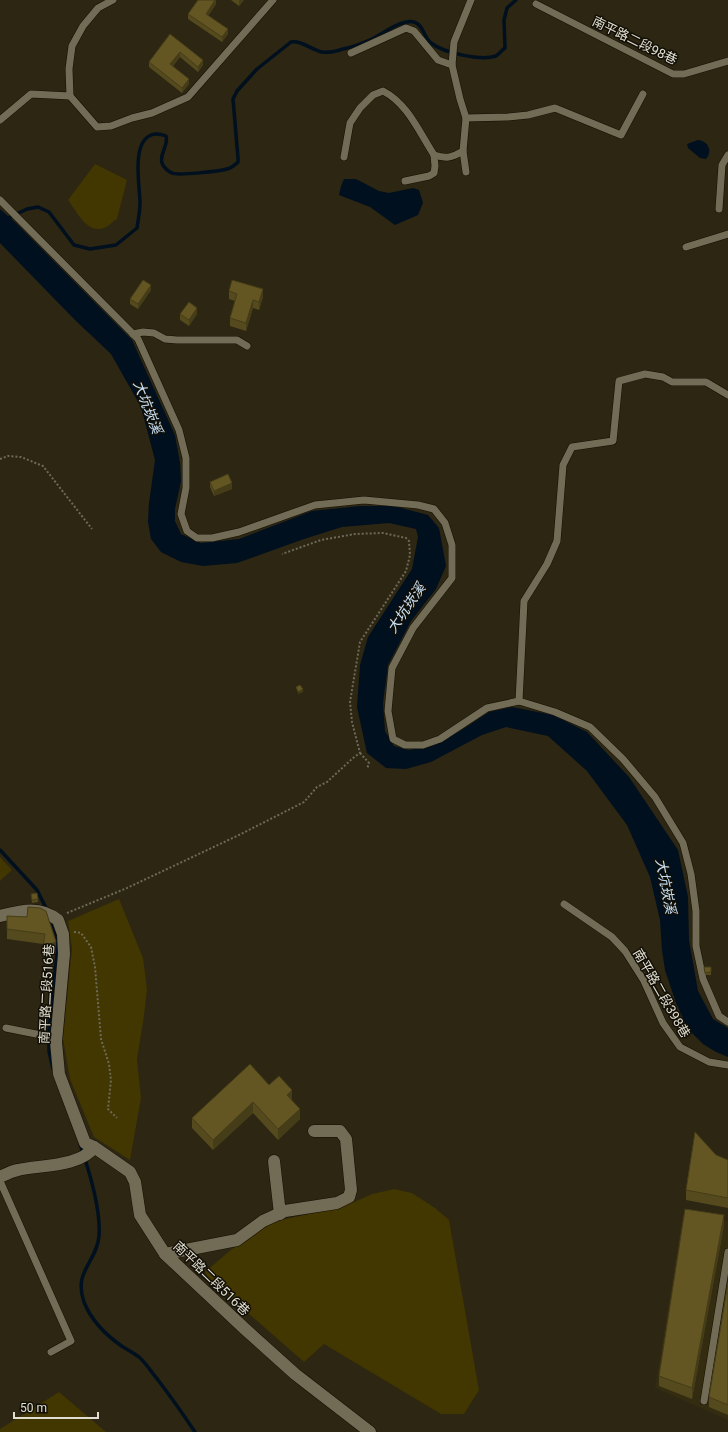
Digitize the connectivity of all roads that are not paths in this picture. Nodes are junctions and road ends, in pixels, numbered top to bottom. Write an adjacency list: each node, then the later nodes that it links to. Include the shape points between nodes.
1 (113, 0): 9 (lane, via 98,8 83,26 72,46 69,69)
2 (272, 0): 9 (lane, via 188,97 152,113 111,126 97,127)
3 (471, 0): 7 (lane, via 454,45)
4 (536, 4): 6 (lane, 南平路二段98巷, via 673,74 684,74)
5 (351, 53): 7 (lane, via 406,28 414,31 438,60)
6 (728, 61)
7 (452, 63): 10 (lane)
8 (643, 94): 10 (lane, via 621,135 555,108 528,115)
9 (70, 96): 11 (lane, via 31,94)
10 (466, 118): 12 (lane)
11 (0, 120)
12 (463, 151): 14 (lane, via 444,158); 16 (lane)
13 (728, 154): 19 (lane, via 722,165)
14 (434, 155): 15 (lane, via 406,109 383,91 373,94 350,123); 17 (lane, via 434,173)
15 (344, 156)
16 (466, 172)
17 (405, 181)
18 (0, 200): 22 (lane)
19 (719, 209)
20 (728, 234): 21 (lane)
21 (686, 247)
22 (133, 334): 23 (lane, via 154,333 165,339 177,340 237,340); 25 (lane, via 138,339 179,430 186,458 186,488 181,514 187,531 197,538 212,538 239,532 315,505 364,500 434,509 445,523 452,545 452,578 413,628 392,668 388,711 393,738 405,745 424,745 440,739 487,708)
23 (247, 346)
24 (728, 395): 25 (lane, via 706,382 672,382 663,377 645,374 619,381 613,442 572,446 563,465 557,541 547,564 524,601)
25 (519, 701): 28 (lane, via 555,712 590,727 623,759 655,797 683,843 691,874 696,911 696,946 703,979 719,1016)
26 (564, 904): 31 (lane, 南平路二段398巷, via 612,937 625,951 644,981 662,1023 680,1047 710,1062)
27 (0, 916): 30 (street, 南平路二段516巷, via 23,910 54,920 64,954)
28 (728, 1022)
29 (6, 1028): 30 (lane)
30 (56, 1038): 33 (street, 南平路二段516巷, via 59,1074 85,1143)
31 (728, 1065)
32 (314, 1131): 37 (street, via 340,1131 346,1139 351,1190 349,1197 337,1203)
33 (92, 1150): 35 (street, via 76,1161 15,1170); 39 (street, 南平路二段516巷, via 130,1172 135,1182 140,1215)
34 (274, 1161): 37 (street)
35 (0, 1177)
36 (0, 1181): 40 (lane, via 71,1341)
37 (280, 1214): 39 (street, via 263,1221 237,1240)
38 (728, 1252): 41 (lane)
39 (165, 1254): 42 (street, 南平路二段516巷, via 295,1374)
40 (51, 1352)
41 (704, 1401)
42 (370, 1432)

